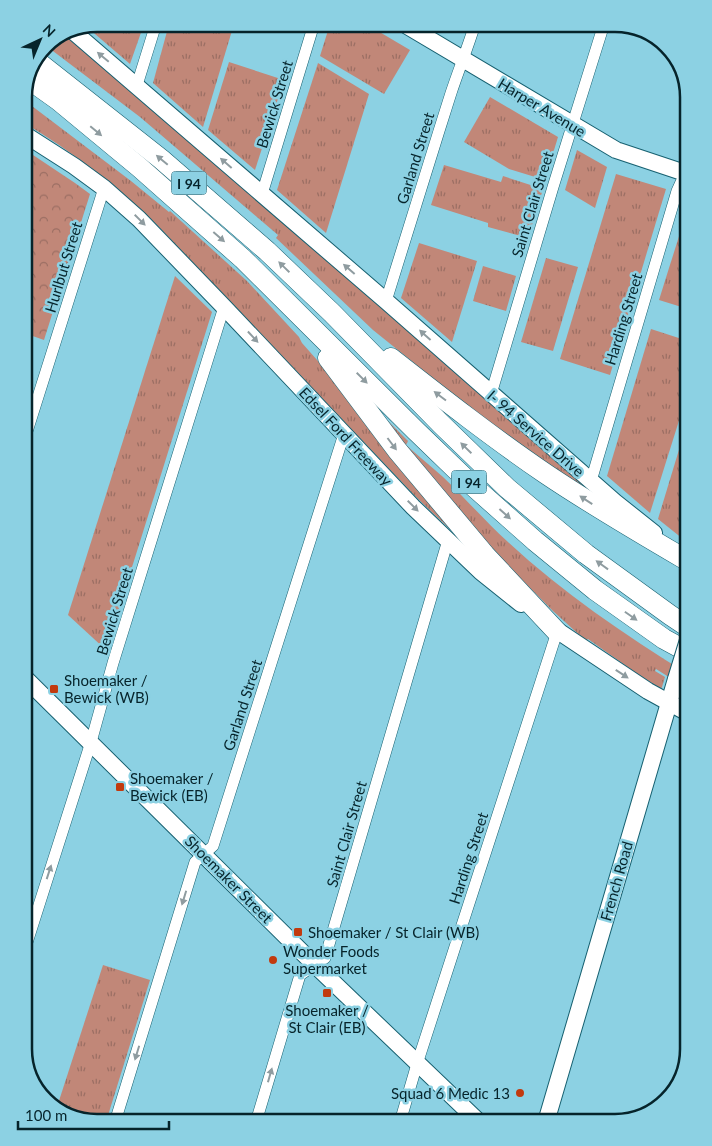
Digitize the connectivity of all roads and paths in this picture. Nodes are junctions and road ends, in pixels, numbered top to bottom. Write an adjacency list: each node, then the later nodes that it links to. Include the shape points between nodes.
1 (153, 32): 10 (street)
2 (311, 32): 16 (street, Bewick Street)
3 (418, 33): 7 (street, Harper Avenue)
4 (472, 33): 7 (street, Garland Street)
5 (601, 33): 11 (street, Saint Clair Street)
6 (78, 36): 10 (street, one-way to 6)
7 (462, 59): 11 (street, Harper Avenue); 17 (street, Garland Street)
8 (42, 65): 20 (highway, I 94, one-way to 8, via 267,251 161,159)
9 (35, 83): 18 (highway, I 94, one-way to 18, via 139,167 243,259)
10 (137, 85): 16 (street, one-way to 10)
11 (572, 125): 13 (street, Harper Avenue, via 616,150); 21 (street, Saint Clair Street)
12 (33, 140): 14 (street, Edsel Ford Freeway)
13 (680, 170)
14 (104, 188): 19 (street, Edsel Ford Freeway, one-way to 19, via 139,219); 22 (street, Hurlbut Street)
15 (680, 188): 24 (street, Harding Street)
16 (262, 194): 17 (street, one-way to 16)
17 (386, 301): 21 (street, I- 94 Service Drive, one-way to 17)
18 (290, 306): 29 (highway, one-way to 29, via 397,450 485,555); 30 (highway, I 94, one-way to 30, via 473,486 535,541 595,590)
19 (224, 307): 23 (street, Edsel Ford Freeway, one-way to 23); 35 (street, Bewick Street)
20 (332, 313): 27 (highway, one-way to 20, via 546,475); 28 (highway, I 94, one-way to 20, via 586,554 507,488)
21 (491, 394): 24 (street, I- 94 Service Drive)
22 (33, 414)
23 (344, 434): 25 (street, Edsel Ford Freeway, one-way to 25); 36 (street, Garland Street, via 213,846)
24 (591, 480): 26 (street, I- 94 Service Drive)
25 (448, 540): 29 (street, Edsel Ford Freeway, via 481,572); 38 (street, Saint Clair Street, via 325,958)
26 (680, 555)
27 (680, 556)
28 (680, 621)
29 (557, 632): 33 (street, Edsel Ford Freeway, one-way to 33); 39 (street, Harding Street)
30 (680, 648)
31 (680, 666): 33 (street, French Road, bridge)
32 (32, 685): 35 (street, Shoemaker Street)
33 (668, 702): 34 (street, Edsel Ford Freeway); 44 (street, French Road)
34 (680, 709)
35 (91, 742): 36 (street, Shoemaker Street); 37 (street, Bewick Street, one-way to 35)
36 (204, 854): 38 (street, Shoemaker Street); 40 (street, Garland Street, one-way to 40, via 195,862)
37 (32, 927)
38 (315, 965): 39 (street, Shoemaker Street); 41 (street, Saint Clair Street, one-way to 38, via 300,975)
39 (417, 1064): 42 (street, Harding Street); 43 (street, Shoemaker Street)
40 (119, 1113)
41 (259, 1113)
42 (402, 1114)
43 (470, 1114)
44 (548, 1114)

